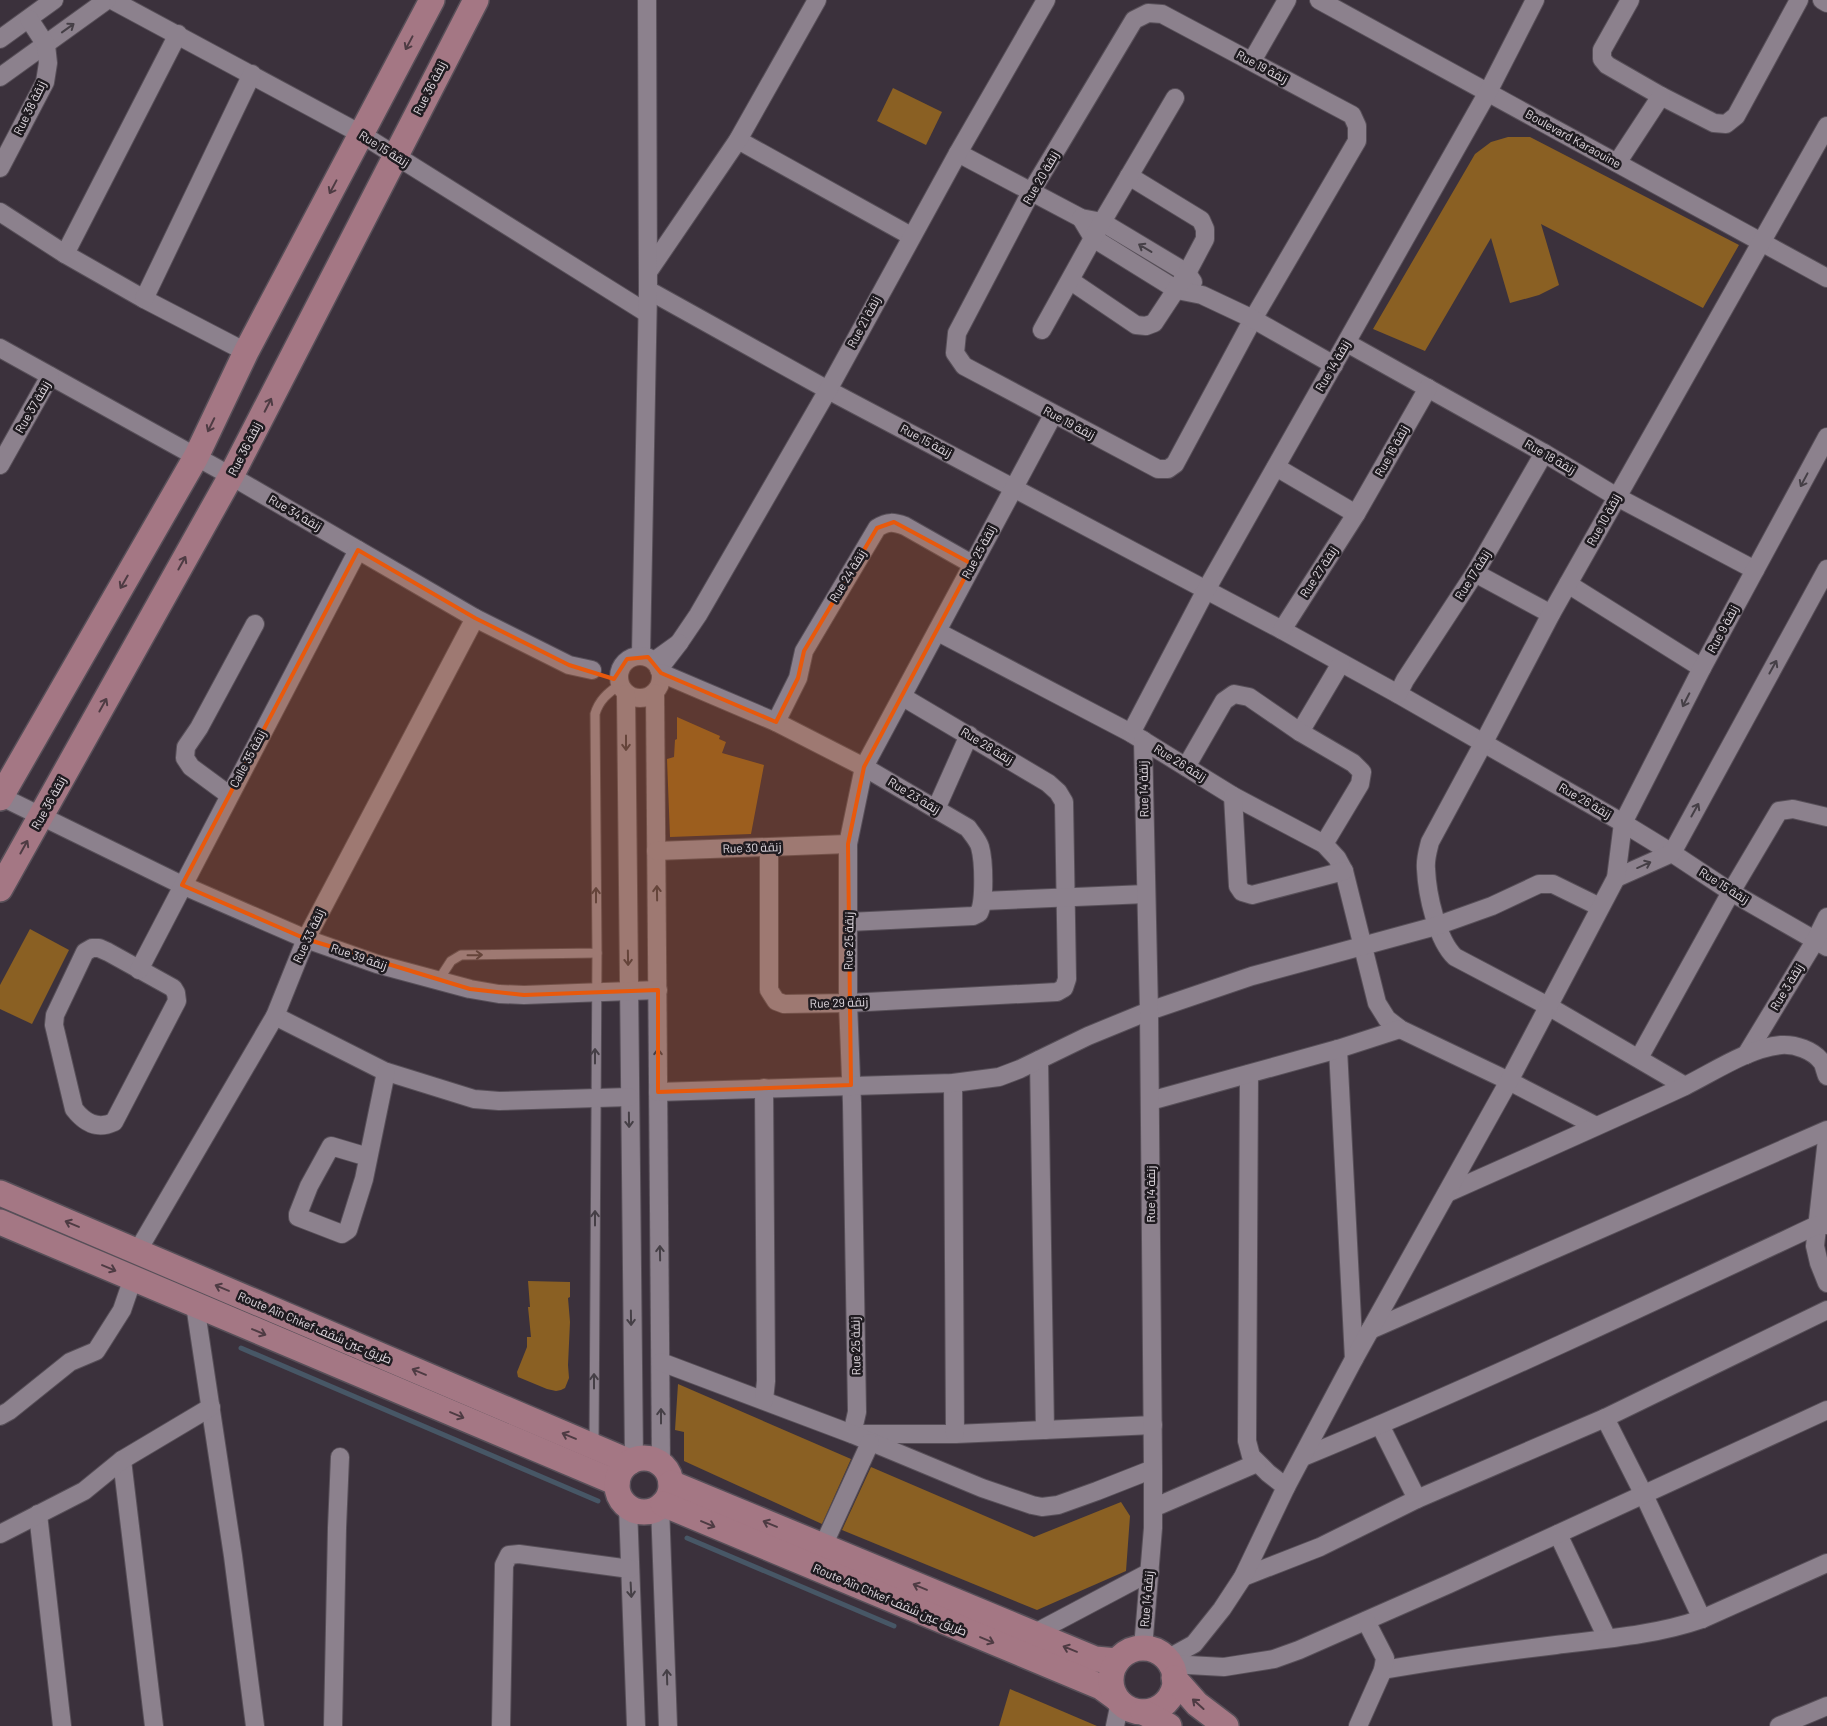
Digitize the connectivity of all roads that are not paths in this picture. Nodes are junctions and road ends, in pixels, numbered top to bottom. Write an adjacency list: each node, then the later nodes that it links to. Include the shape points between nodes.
1 (54, 0): 17 (street)
2 (107, 0): 20 (street, one-way to 2)
3 (112, 0): 18 (street, Rue 15 زنقة)
4 (432, 0): 28 (main road, one-way to 28)
5 (476, 0): 31 (main road, Rue 36 زنقة)
6 (647, 0): 45 (street)
7 (817, 0): 29 (street)
8 (1046, 0): 30 (street, Rue 21 زنقة)
9 (1288, 0): 21 (street)
10 (1319, 0): 24 (street, Boulevard Karaouine)
11 (1535, 0): 24 (street, Rue 14 زنقة)
12 (1630, 0): 25 (street, via 1602,50 1602,59 1606,65)
13 (1799, 0): 25 (street, via 1736,116 1726,124 1714,123)
14 (1822, 0): 15 (street)
15 (1827, 3)
16 (1162, 14): 21 (street, Rue 19 زنقة); 35 (street, Rue 20 زنقة, via 1148,13 1134,20)
17 (29, 20): 19 (street); 20 (street)
18 (178, 34): 22 (street, Rue 15 زنقة); 42 (street)
19 (0, 39)
20 (46, 44): 23 (street); 33 (street, Rue 38 زنقة, via 45,82)
21 (1252, 61): 51 (street, Rue 19 زنقة, via 1352,115 1357,126 1357,140)
22 (252, 74): 28 (street, Rue 15 زنقة); 49 (street)
23 (0, 77)
24 (1488, 92): 32 (street, Boulevard Karaouine); 53 (street, Rue 14 زنقة)
25 (1662, 96): 32 (street)
26 (1175, 98): 34 (street)
27 (1826, 129): 41 (street, Rue 10 زنقة)
28 (362, 134): 31 (street, Rue 15 زنقة); 55 (main road, one-way to 55)
29 (738, 140): 39 (street); 45 (street)
30 (958, 152): 35 (street); 39 (street, Rue 21 زنقة)
31 (395, 156): 50 (street, Rue 15 زنقة); 67 (main road, Rue 36 زنقة, one-way to 31)
32 (1617, 163): 41 (street, Boulevard Karaouine)
33 (0, 168)
34 (1129, 176): 38 (street); 43 (street, via 1201,220 1206,229 1205,239)
35 (1031, 192): 37 (street); 57 (street, Rue 20 زنقة, via 957,334 955,353)
36 (0, 212): 42 (street)
37 (1081, 218): 38 (street); 40 (street)
38 (1102, 222): 40 (street); 43 (street, one-way to 38)
39 (911, 236): 60 (street, Rue 21 زنقة)
40 (1093, 238): 46 (street); 47 (street)
41 (1761, 241): 44 (street, Boulevard Karaouine); 69 (street, Rue 10 زنقة)
42 (65, 254): 49 (street)
43 (1187, 273): 47 (street); 48 (street)
44 (1827, 278)
45 (648, 281): 50 (street); 60 (street, Rue 15 زنقة)
46 (1071, 281): 47 (street, via 1136,325 1146,326 1154,323); 52 (street)
47 (1176, 290): 48 (street)
48 (1202, 295): 51 (street)
49 (144, 299): 55 (street)
50 (647, 313): 84 (street)
51 (1253, 319): 56 (street); 61 (street, Rue 19 زنقة, via 1175,464 1168,469 1158,469)
52 (1042, 330)
53 (1347, 343): 56 (street, Rue 14 زنقة); 59 (street, Rue 18 زنقة)
54 (0, 348): 58 (street, Rue 34 زنقة)
55 (246, 352): 64 (main road, one-way to 64)
56 (1334, 365): 66 (street, Rue 14 زنقة)
57 (964, 366): 61 (street, Rue 19 زنقة)
58 (50, 376): 64 (street, Rue 34 زنقة); 65 (street, Rue 37 زنقة)
59 (1428, 388): 63 (street, Rue 18 زنقة); 70 (street, Rue 16 زنقة)
60 (828, 390): 68 (street, Rue 15 زنقة); 84 (street, Rue 21 زنقة, via 698,615 679,643)
61 (1053, 415): 68 (street)
62 (1827, 437): 74 (street, Rue 9 زنقة, one-way to 74)
63 (1544, 453): 69 (street, Rue 18 زنقة); 75 (street, Rue 17 زنقة)
64 (196, 457): 67 (street, Rue 34 زنقة); 99 (main road, one-way to 99)
65 (0, 464)
66 (1276, 467): 70 (street); 77 (street, Rue 14 زنقة)
67 (231, 476): 71 (street, Rue 34 زنقة); 101 (main road, Rue 36 زنقة, one-way to 67)
68 (1013, 487): 72 (street, Rue 25 زنقة); 77 (street, Rue 15 زنقة)
69 (1617, 496): 74 (street, Rue 18 زنقة); 76 (street, Rue 10 زنقة)
70 (1356, 514): 81 (street, Rue 27 زنقة)
71 (358, 550): 79 (street, Rue 34 زنقة); 97 (street, Calle 35 زنقة)
72 (972, 564): 82 (street, Rue 25 زنقة); 90 (street, Rue 24 زنقة, via 905,526 894,522 877,528 804,651 798,678)
73 (1827, 569): 108 (street, one-way to 73)
74 (1755, 570): 85 (street, Rue 9 زنقة)
75 (1475, 573): 78 (street); 88 (street, Rue 17 زنقة)
76 (1568, 584): 78 (street, Rue 10 زنقة); 85 (street)
77 (1206, 590): 81 (street, Rue 26 زنقة); 93 (street, Rue 14 زنقة)
78 (1551, 614): 94 (street, Rue 10 زنقة)
79 (475, 618): 86 (street, Rue 34 زنقة, via 569,665); 121 (street, Rue 33 زنقة)
80 (255, 624): 97 (street, via 186,747 185,758 191,767)
81 (1282, 630): 83 (street, Rue 26 زنقة)
82 (938, 632): 89 (street, Rue 25 زنقة); 93 (street, Rue 26 زنقة)
83 (1341, 663): 88 (street, Rue 26 زنقة); 91 (street)
84 (654, 664): 86 (street, via 634,656); 87 (street, via 661,680); 90 (street, Rue 23 زنقة)
85 (1702, 668): 103 (street, Rue 9 زنقة, one-way to 103)
86 (621, 681): 87 (street, via 635,698 642,699); 124 (lane, one-way to 86, via 595,714 605,695); 128 (street, one-way to 128)
87 (655, 693): 107 (street)
88 (1398, 694): 94 (street, Rue 26 زنقة)
89 (903, 697): 92 (street, Rue 28 زنقة); 95 (street, Rue 25 زنقة)
90 (776, 722): 95 (street, Rue 23 زنقة)
91 (1300, 732): 96 (street, via 1249,697 1234,694 1224,702); 105 (street, via 1353,762 1362,772 1360,784)
92 (969, 735): 100 (street); 115 (street, Rue 28 زنقة, via 1048,783 1064,802)
93 (1137, 737): 96 (street, Rue 26 زنقة); 114 (street, Rue 14 زنقة)
94 (1484, 742): 103 (street, Rue 26 زنقة); 120 (street, Rue 10 زنقة, via 1430,842 1426,869)
95 (864, 767): 100 (street, Rue 23 زنقة); 104 (street, Rue 25 زنقة)
96 (1186, 767): 98 (street, Rue 26 زنقة)
97 (229, 795): 111 (street, Calle 35 زنقة)
98 (1233, 796): 105 (street, Rue 26 زنقة); 109 (street, via 1238,886 1242,892 1252,895)
99 (0, 797): 101 (street, Rue 39 زنقة)
100 (936, 809): 116 (street, Rue 23 زنقة, via 968,828 976,839 980,848)
101 (41, 817): 111 (street, Rue 39 زنقة); 112 (main road, Rue 36 زنقة, one-way to 101)
102 (1827, 817): 113 (street, via 1792,809 1779,812)
103 (1623, 823): 108 (street, Rue 15 زنقة); 110 (street, Rue 9 زنقة)
104 (848, 844): 106 (street, Rue 30 زنقة); 119 (street, Rue 25 زنقة)
105 (1324, 844): 109 (street, Rue 26 زنقة)
106 (769, 848): 107 (street, Rue 30 زنقة); 130 (street, Rue 29 زنقة, via 769,990 776,1001 784,1004)
107 (656, 851): 127 (street, one-way to 107)
108 (1672, 853): 110 (street, one-way to 108); 113 (street, Rue 15 زنقة)
109 (1344, 871): 123 (street, Rue 26 زنقة)
110 (1616, 878): 117 (street)
111 (182, 885): 121 (street, Rue 39 زنقة); 125 (street, Calle 35 زنقة)
112 (0, 889)
113 (1731, 892): 122 (street, Rue 15 زنقة); 137 (street)
114 (1146, 894): 115 (street); 132 (street, Rue 14 زنقة)
115 (1065, 898): 116 (street); 130 (street, Rue 29 زنقة, via 1067,979 1064,988 1057,992)
116 (983, 900): 119 (street, via 979,913 973,916)
117 (1600, 907): 120 (street, via 1553,884 1539,884 1492,906); 131 (street)
118 (1827, 917): 122 (street, Rue 3 زنقة)
119 (849, 922): 130 (street, Rue 25 زنقة)
120 (1436, 926): 123 (street); 131 (street, Rue 10 زنقة, via 1448,951 1455,957)
121 (306, 940): 126 (street, Rue 39 زنقة); 133 (street, Rue 33 زنقة)
122 (1821, 944): 136 (street, Rue 3 زنقة)
123 (1362, 945): 132 (street, via 1252,976); 134 (street, Rue 26 زنقة, via 1377,1002 1387,1019)
124 (597, 953): 126 (lane, one-way to 124, via 451,961 461,955); 129 (lane)
125 (139, 970): 125 (street, via 99,948 92,948 85,952 55,1015 54,1025 74,1109 90,1124 106,1126 114,1122 177,1001 173,988)
126 (438, 981): 129 (street, Rue 39 زنقة, via 500,994)
127 (658, 990): 128 (street, Rue 39 زنقة); 147 (street, one-way to 127)
128 (628, 991): 129 (street, Rue 39 زنقة); 148 (street)
129 (595, 993): 149 (lane, one-way to 129)
130 (848, 1003): 144 (street, Rue 25 زنقة)
131 (1548, 1006): 137 (street, Rue 10 زنقة); 142 (street)
132 (1149, 1011): 138 (street); 150 (street, Rue 14 زنقة)
133 (275, 1016): 140 (street); 159 (street, Rue 33 زنقة)
134 (1400, 1029): 135 (street); 142 (street, Rue 26 زنقة)
135 (1338, 1049): 141 (street); 165 (street)
136 (1746, 1055): 139 (street, via 1765,1048 1792,1046 1810,1051); 145 (street)
137 (1639, 1058): 145 (street, Rue 10 زنقة)
138 (1039, 1060): 143 (street, via 999,1077); 174 (street)
139 (1825, 1067)
140 (386, 1072): 149 (street, via 474,1099); 154 (street)
141 (1250, 1074): 150 (street); 182 (street, via 1247,1441 1251,1456)
142 (1509, 1081): 151 (street, Rue 26 زنقة); 155 (street)
143 (953, 1083): 144 (street); 176 (street)
144 (851, 1085): 146 (street); 175 (street, Rue 25 زنقة, via 857,1412)
145 (1685, 1086): 151 (street)
146 (764, 1088): 147 (street); 167 (street)
147 (658, 1092): 166 (street, one-way to 147)
148 (629, 1097): 149 (street); 183 (street, one-way to 183)
149 (595, 1098): 178 (lane, one-way to 149)
150 (1150, 1101): 172 (street, Rue 14 زنقة)
151 (1596, 1126): 155 (street)
152 (1827, 1130): 164 (street)
153 (1827, 1139): 158 (street)
154 (368, 1157): 154 (street, via 346,1233 298,1217 309,1186 330,1146)
155 (1447, 1192): 164 (street)
156 (0, 1193): 159 (main road, Route Aïn Chkef طريق عين شقف, one-way to 156)
157 (0, 1222): 160 (main road, Route Aïn Chkef طريق عين شقف, one-way to 160)
158 (1822, 1225): 161 (street, via 1815,1246); 173 (street)
159 (137, 1252): 178 (main road, Route Aïn Chkef طريق عين شقف, one-way to 159)
160 (133, 1278): 162 (main road, Route Aïn Chkef طريق عين شقف); 170 (street, via 122,1310 96,1351 70,1362)
161 (1827, 1283)
162 (195, 1305): 168 (street); 183 (main road, Route Aïn Chkef طريق عين شقف, one-way to 183)
163 (1827, 1310): 171 (street)
164 (1370, 1330): 165 (street)
165 (1354, 1359): 179 (street)
166 (661, 1362): 167 (street); 186 (street, one-way to 166)
167 (764, 1400): 175 (street)
168 (212, 1407): 181 (street); 211 (street)
169 (1827, 1410): 187 (street)
170 (0, 1416)
171 (1604, 1418): 187 (street); 188 (street)
172 (1153, 1425): 174 (street); 184 (street, Rue 14 زنقة)
173 (1380, 1425): 179 (street); 188 (street)
174 (1045, 1430): 176 (street)
175 (852, 1434): 176 (street); 177 (street)
176 (955, 1434)
177 (870, 1443): 184 (street, via 1022,1503 1042,1506 1074,1500); 194 (street)
178 (594, 1447): 183 (main road, Route Aïn Chkef طريق عين شقف)
179 (1304, 1456): 185 (street)
180 (340, 1457): 212 (street)
181 (122, 1460): 191 (street, via 84,1491); 210 (street)
182 (1257, 1463): 185 (street); 190 (street)
183 (627, 1469): 186 (main road, via 649,1458 657,1461); 189 (main road, via 618,1492)
184 (1153, 1469): 190 (street, Rue 14 زنقة)
185 (1286, 1487): 198 (street)
186 (664, 1489): 189 (main road, via 653,1510 636,1511); 194 (main road, Route Aïn Chkef طريق عين شقف, one-way to 186); 208 (main road, Route Aïn Chkef طريق عين شقف, one-way to 208, via 1101,1687); 215 (street, one-way to 186)
187 (1644, 1495): 193 (street); 199 (street)
188 (1417, 1499): 198 (street, via 1320,1546)
189 (628, 1506): 196 (street)
190 (1153, 1508): 197 (street, Rue 14 زنقة)
191 (38, 1514): 192 (street); 209 (street)
192 (0, 1534)
193 (1558, 1534): 200 (street); 202 (street)
194 (823, 1546): 201 (main road, Route Aïn Chkef طريق عين شقف, one-way to 194)
195 (1827, 1563): 199 (street)
196 (630, 1569): 213 (street, via 515,1553 506,1558 502,1592); 214 (street, one-way to 214)
197 (1150, 1572): 201 (street); 203 (street, Rue 14 زنقة)
198 (1243, 1578): 205 (street, via 1194,1644)
199 (1702, 1619): 202 (street, via 1682,1626)
200 (1366, 1621): 205 (street, via 1274,1659 1224,1667); 206 (street, via 1386,1658)
201 (1033, 1634): 204 (main road, Route Aïn Chkef طريق عين شقف, one-way to 201, via 1096,1659)
202 (1607, 1638): 206 (street)
203 (1143, 1648): 204 (main road, via 1136,1648); 205 (main road, via 1159,1652)
204 (1117, 1661): 208 (main road, via 1111,1676 1111,1688)
205 (1170, 1667): 208 (main road, via 1171,1693 1162,1705 1155,1710); 218 (main road, one-way to 205, via 1197,1704)
206 (1383, 1670): 219 (street)
207 (1827, 1706): 220 (street)
208 (1131, 1708): 216 (street); 217 (main road, Route Aïn Chkef طريق عين شقف)
209 (62, 1726)
210 (154, 1726)
211 (255, 1726)
212 (333, 1726)
213 (500, 1726)
214 (636, 1726)
215 (668, 1726)
216 (1115, 1726)
217 (1168, 1726)
218 (1226, 1726)
219 (1358, 1726)
220 (1779, 1726)

